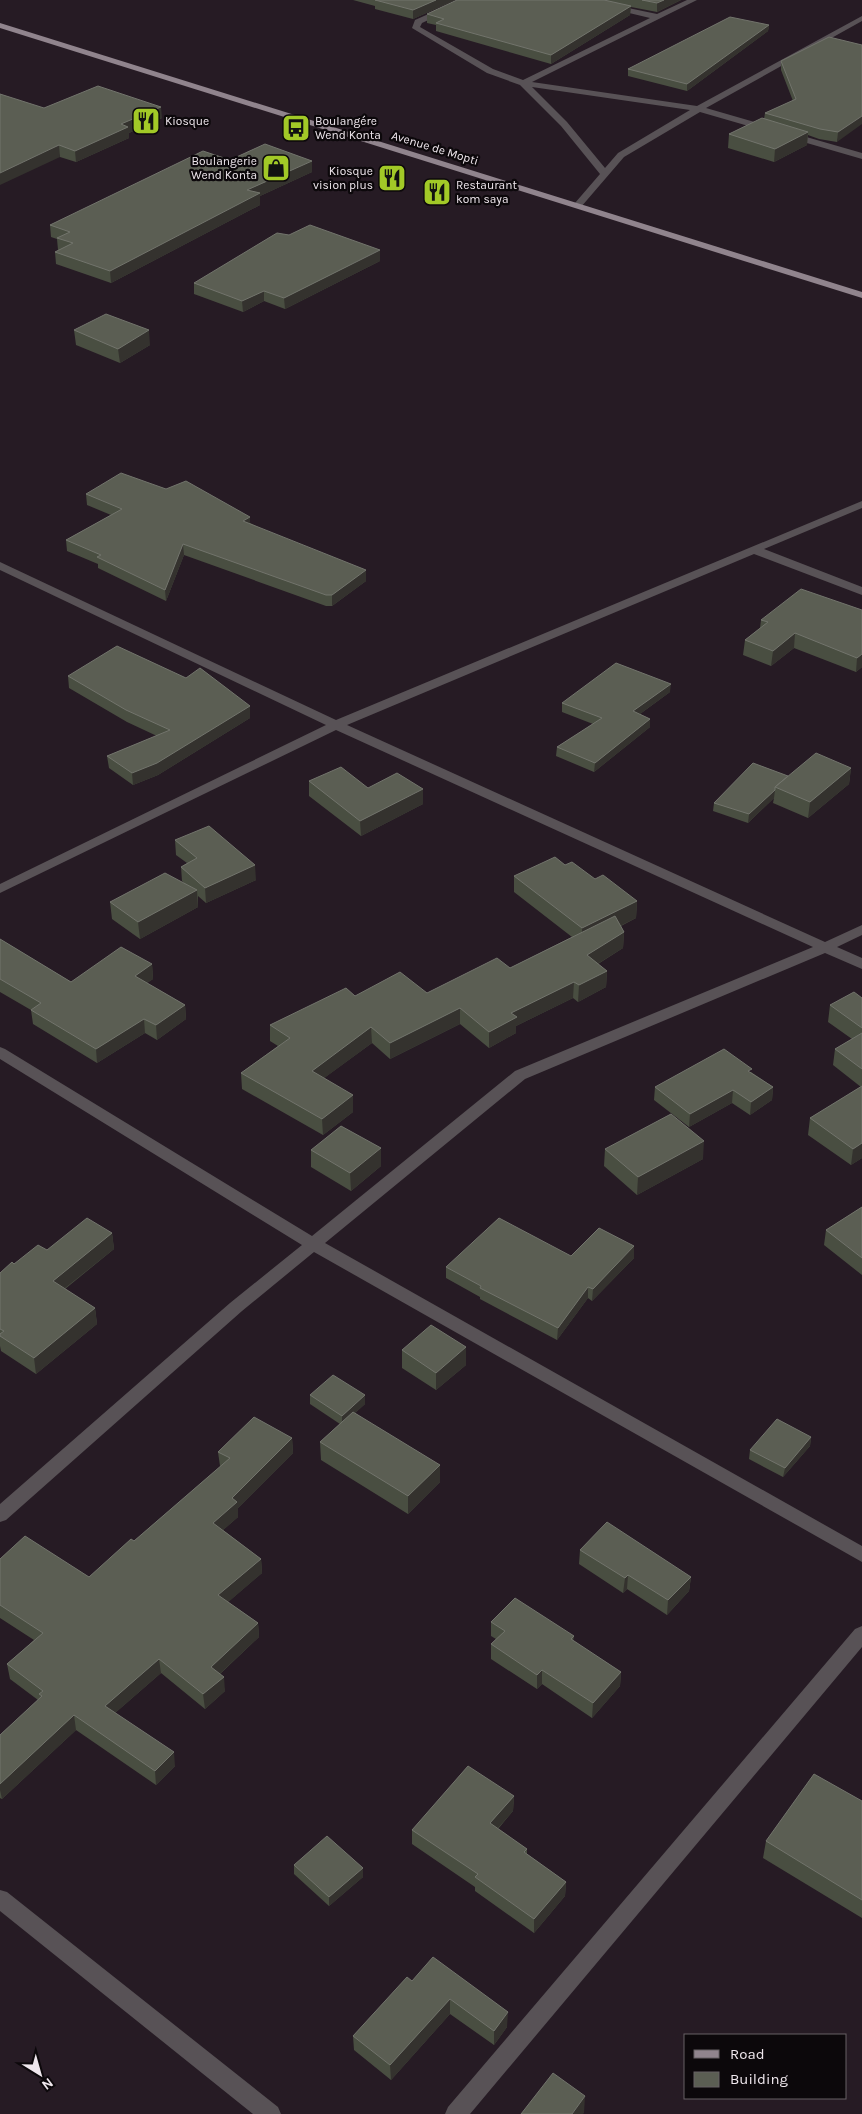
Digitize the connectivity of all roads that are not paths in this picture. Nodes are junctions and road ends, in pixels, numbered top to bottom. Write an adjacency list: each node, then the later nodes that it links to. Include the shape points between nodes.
1 (468, 0): 7 (street, via 418,22 416,28 490,71)
2 (579, 0): 4 (street)
3 (692, 0): 4 (street)
4 (659, 17): 7 (street)
5 (862, 18): 8 (street)
6 (0, 25): 11 (main road, Avenue de Mopti)
7 (523, 83): 8 (street); 10 (street, via 564,124)
8 (699, 109): 9 (street); 10 (street, via 621,156)
9 (862, 156)
10 (605, 174): 11 (street)
11 (578, 205): 12 (main road, Avenue de Mopti)
12 (862, 295)
13 (862, 504): 14 (street)
14 (755, 550): 16 (street); 17 (street)
15 (0, 566): 17 (street)
16 (862, 591)
17 (336, 724): 18 (street); 20 (street)
18 (0, 889)
19 (862, 929): 20 (street)
20 (826, 947): 21 (street); 23 (street, via 520,1075)
21 (862, 964)
22 (0, 1052): 23 (street)
23 (313, 1244): 24 (street, via 236,1307); 25 (street)
24 (0, 1515)
25 (862, 1555)
26 (862, 1634): 29 (street)
27 (0, 1899): 28 (street)
28 (270, 2114)
29 (456, 2114)

